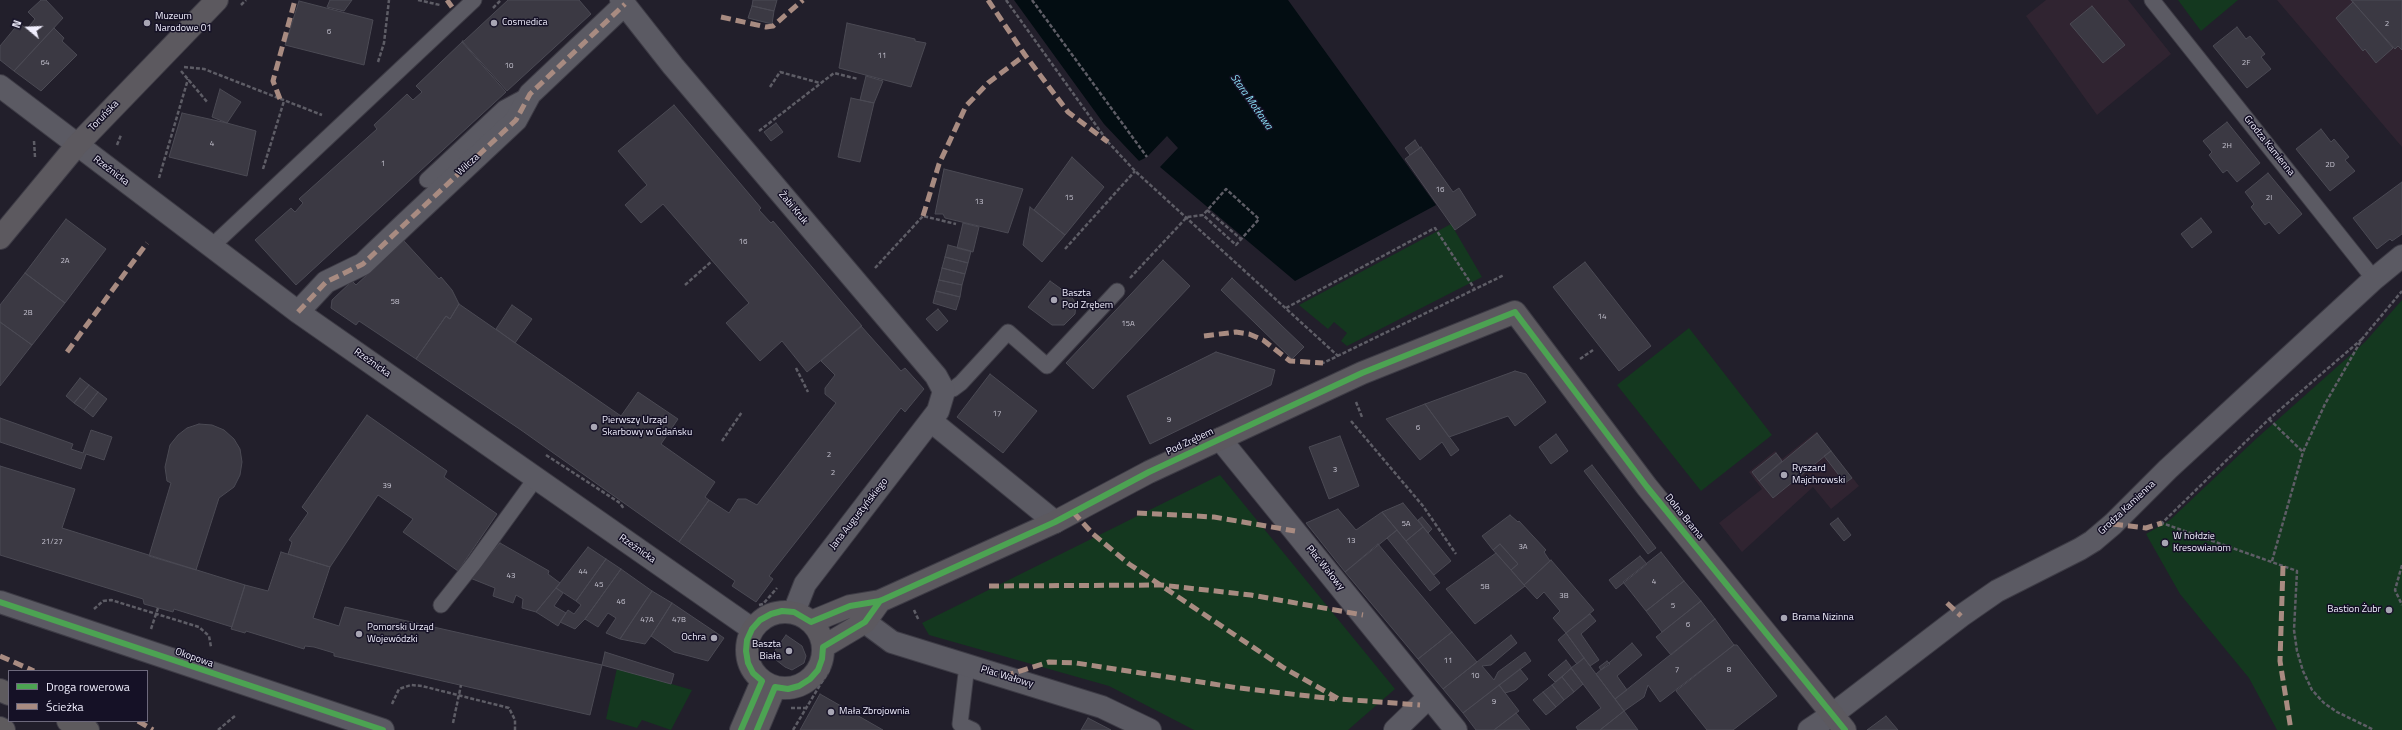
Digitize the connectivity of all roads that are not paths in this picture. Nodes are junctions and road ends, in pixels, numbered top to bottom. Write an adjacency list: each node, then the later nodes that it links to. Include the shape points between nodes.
1 (217, 0): 7 (street, Toruńska)
2 (474, 0): 10 (lane)
3 (2152, 0): 12 (lane, Grodza Kamienna)
4 (623, 2): 6 (street, Wilcza); 16 (street, Żabi Kruk, via 673,66 936,376)
5 (0, 86): 7 (street, Rzeźnicka)
6 (530, 94): 8 (lane, via 504,108); 14 (street, Wilcza, via 516,120 363,264 326,282)
7 (77, 145): 9 (street, Toruńska); 10 (street, Rzeźnicka)
8 (427, 180)
9 (0, 238)
10 (211, 247): 14 (street, Rzeźnicka)
11 (2402, 256): 12 (street, Grodza Kamienna)
12 (2374, 279): 32 (street, Grodza Kamienna, via 2168,469 2114,524 2080,549 1997,591 1961,616)
13 (1117, 291): 16 (lane, via 1047,366 1008,332 961,384)
14 (298, 312): 19 (street, Rzeźnicka)
15 (1514, 312): 18 (street, Pod Zrębem, via 1362,373); 32 (street, Dolna Brama, via 1647,487 1806,685)
16 (944, 391): 17 (street, via 938,411)
17 (931, 421): 20 (street); 24 (street, Jana Augustyńskiego, via 805,584)
18 (1220, 439): 20 (street, Pod Zrębem, via 1149,472); 30 (street, Plac Wałowy)
19 (536, 478): 23 (lane); 26 (street, Rzeźnicka)
20 (1055, 522): 21 (street, Pod Zrębem)
21 (880, 601): 24 (street, Pod Zrębem); 25 (street)
22 (0, 602): 33 (street, Okopowa)
23 (441, 605)
24 (803, 617): 26 (street, via 782,611 770,614); 27 (street, via 820,633)
25 (866, 622): 27 (street); 28 (street, Plac Wałowy, via 892,642)
26 (752, 629): 29 (street, via 746,651 753,673)
27 (827, 657): 29 (street, via 822,659 810,680 799,686 788,688)
28 (967, 665): 39 (lane, via 960,724); 40 (street, Plac Wałowy, via 1102,707)
29 (769, 684): 37 (street); 38 (street)
30 (1429, 697): 41 (street); 42 (street, Plac Wałowy)
31 (70, 722): 36 (main road)
32 (1839, 722): 43 (street)
33 (374, 727)
34 (0, 728): 35 (main road)
35 (4, 730)
36 (88, 730)
37 (741, 730)
38 (757, 730)
39 (973, 730)
40 (1150, 730)
41 (1396, 730)
42 (1456, 730)
43 (1808, 730)

